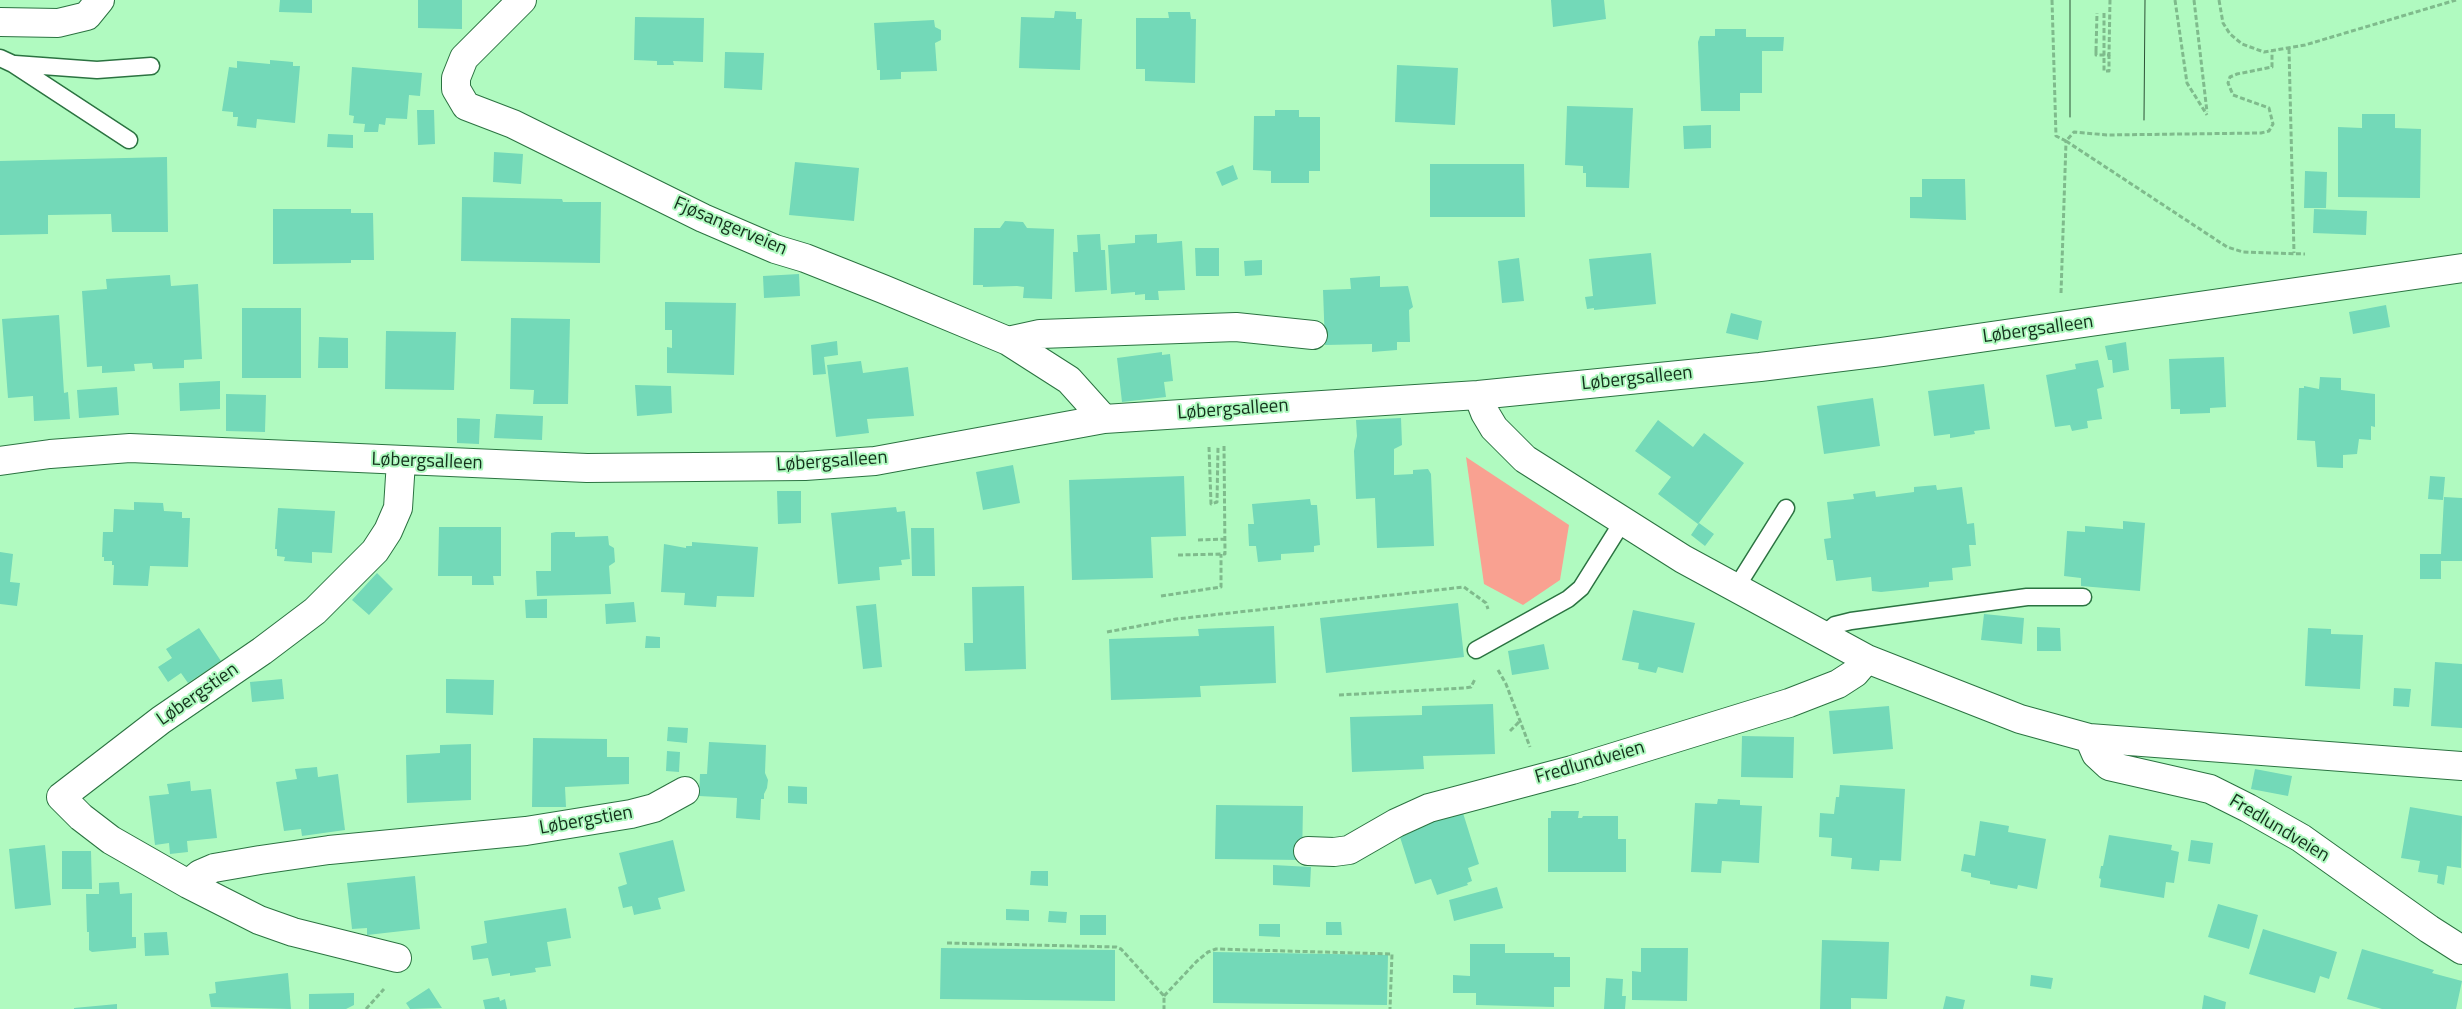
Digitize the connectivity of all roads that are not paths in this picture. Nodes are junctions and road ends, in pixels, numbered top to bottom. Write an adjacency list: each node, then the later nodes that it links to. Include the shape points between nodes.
1 (100, 0): 3 (street, via 87,16 58,23)
2 (522, 0): 9 (street, Fjøsangerveien, via 464,58 456,78 456,89 466,106 513,124 703,218)
3 (0, 22)
4 (6, 61): 5 (lane, via 97,70); 6 (lane)
5 (151, 66)
6 (130, 140)
7 (2462, 268): 10 (street, Løbergsalleen, via 1873,353 1756,368)
8 (1313, 335): 9 (street, via 1226,327 1040,334)
9 (1008, 341): 11 (street, Fjøsangerveien, via 1069,380)
10 (1478, 395): 11 (street, Løbergsalleen); 15 (street, via 1494,428 1525,459)
11 (1104, 419): 13 (street, Løbergsalleen, via 916,455 805,466 587,468)
12 (0, 461): 13 (street, Løbergsalleen, via 130,448)
13 (401, 461): 25 (street, Løbergstien, via 398,508 388,531 375,551 315,611 161,720 61,797 111,840)
14 (1786, 508): 16 (lane)
15 (1623, 521): 16 (street); 19 (lane, via 1581,588 1568,599)
16 (1736, 588): 18 (street)
17 (2083, 597): 18 (lane, via 2027,597 1851,620 1835,625)
18 (1823, 635): 20 (street)
19 (1481, 647)
20 (1867, 659): 21 (street, via 2020,719); 24 (street, Fredlundveien, via 1838,684 1789,703 1542,778 1429,808 1349,850)
21 (2089, 738): 22 (street); 26 (street, Fredlundveien, via 2096,754 2109,766 2210,789 2301,838)
22 (2462, 766)
23 (685, 791): 25 (street, Løbergstien, via 654,808 631,814 526,831 260,860 214,868)
24 (1308, 851)
25 (188, 884): 27 (street, Løbergstien, via 259,920 293,932)
26 (2462, 950)
27 (397, 958)

